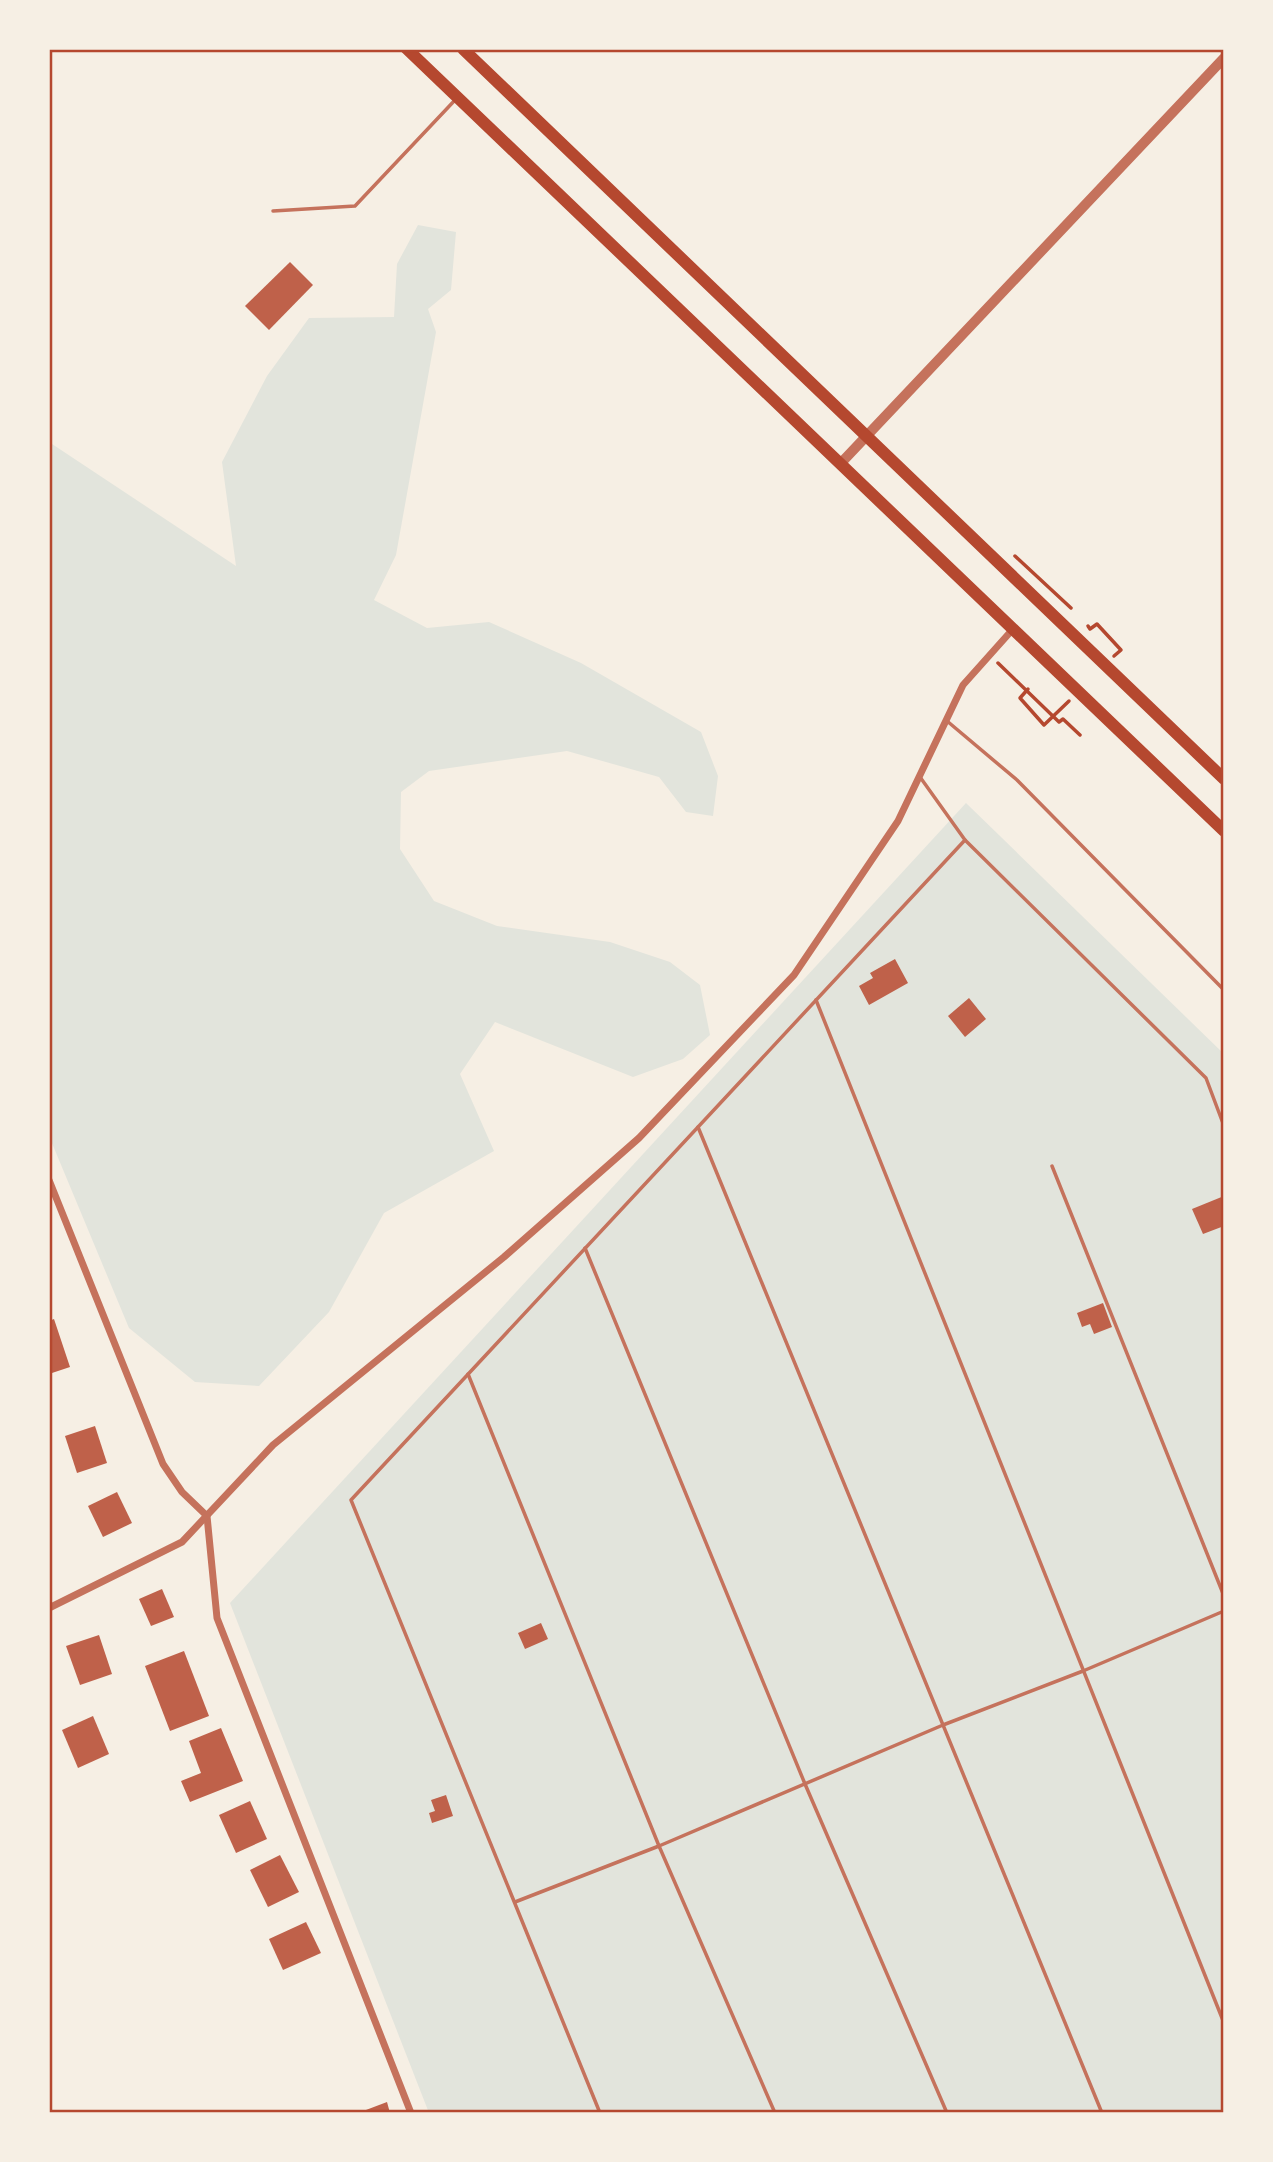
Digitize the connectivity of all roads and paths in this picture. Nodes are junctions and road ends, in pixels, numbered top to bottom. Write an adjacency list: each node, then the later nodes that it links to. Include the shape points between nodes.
1 (407, 49): 4 (highway)
2 (463, 49): 6 (highway)
3 (1224, 58): 6 (street)
4 (458, 98): 5 (lane, via 355,206); 7 (highway)
5 (273, 211)
6 (866, 437): 7 (street); 19 (highway)
7 (841, 463): 11 (highway)
8 (1039, 576): 9 (path)
9 (1073, 611)
10 (1082, 620): 12 (path, via 1090,629 1097,624)
11 (1013, 629): 13 (street); 20 (highway)
12 (1121, 650)
13 (977, 669): 14 (path, via 997,662); 15 (street)
14 (1028, 689): 16 (path, via 1020,698); 17 (path, via 1059,722 1063,719)
15 (945, 719): 18 (street); 22 (lane, via 1017,780)
16 (1044, 725)
17 (1080, 735)
18 (919, 776): 21 (lane); 30 (street, via 898,821 794,975 639,1138 504,1257 273,1445)
19 (1224, 779)
20 (1224, 831)
21 (965, 840): 23 (lane); 24 (lane, via 1206,1077)
22 (1224, 990)
23 (816, 1000): 25 (lane); 34 (lane)
24 (1224, 1126)
25 (698, 1127): 28 (lane); 35 (lane)
26 (1052, 1166): 31 (lane)
27 (49, 1180): 30 (street, via 163,1464)
28 (585, 1248): 29 (lane); 36 (lane)
29 (468, 1374): 37 (lane); 38 (lane, via 351,1500)
30 (206, 1516): 32 (street, via 182,1542); 40 (street, via 216,1618)
31 (1224, 1596)
32 (49, 1608)
33 (1224, 1611): 34 (lane)
34 (1083, 1671): 35 (lane); 39 (lane)
35 (943, 1725): 36 (lane); 44 (lane)
36 (805, 1784): 37 (lane); 43 (lane)
37 (659, 1846): 38 (lane); 42 (lane)
38 (514, 1902): 41 (lane)
39 (1224, 2023)
40 (411, 2113)
41 (600, 2113)
42 (775, 2113)
43 (947, 2113)
44 (1102, 2113)

